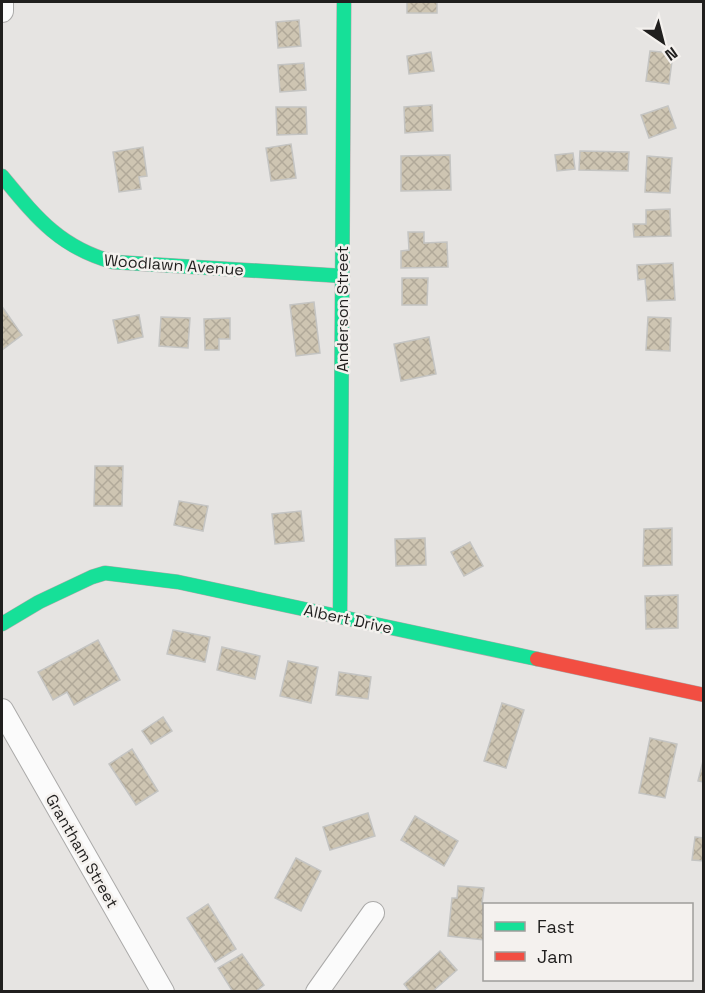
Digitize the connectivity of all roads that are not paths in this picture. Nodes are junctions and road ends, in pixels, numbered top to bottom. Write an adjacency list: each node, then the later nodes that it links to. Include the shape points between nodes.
1 (2, 2): 3 (street)
2 (344, 2): 5 (street, Anderson Street)
3 (2, 11)
4 (2, 176): 5 (street, Woodlawn Avenue, via 51,232 80,253 96,259)
5 (343, 276): 6 (street, Anderson Street)
6 (340, 617): 7 (street, Albert Drive, via 178,582 105,573 39,602); 8 (street, Albert Drive)
7 (2, 624)
8 (704, 695)
9 (2, 710): 11 (street, Grantham Street)
10 (374, 913): 12 (street)
11 (163, 992)
12 (317, 992)

